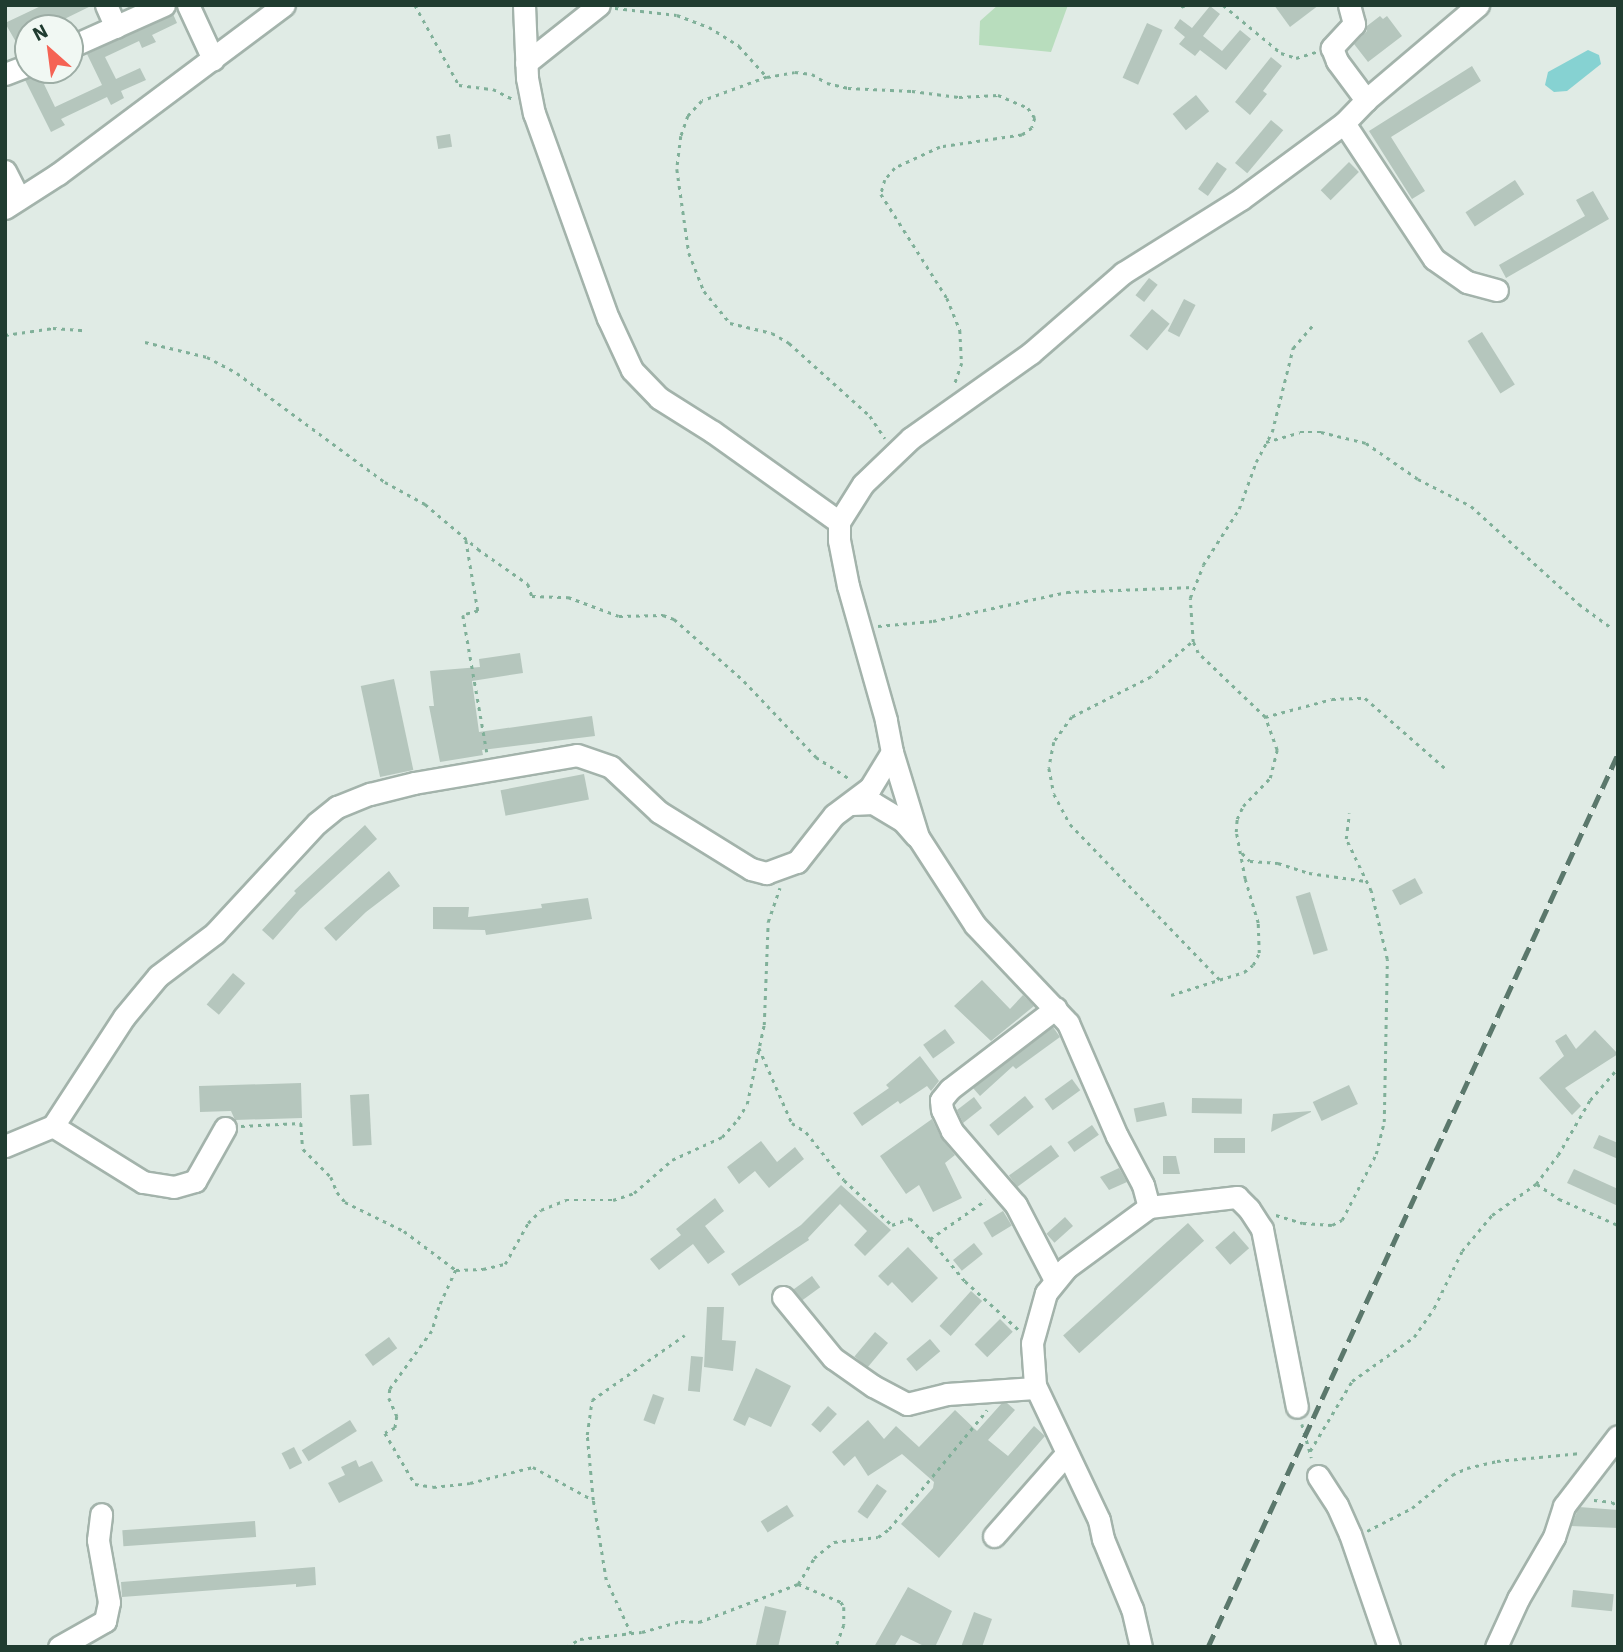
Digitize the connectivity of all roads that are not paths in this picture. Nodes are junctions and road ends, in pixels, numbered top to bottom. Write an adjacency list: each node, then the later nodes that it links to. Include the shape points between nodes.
1 (106, 5): 9 (street)
2 (164, 5): 9 (street)
3 (188, 5): 11 (street)
4 (284, 5): 11 (street)
5 (524, 5): 12 (street)
6 (1349, 5): 13 (street, via 1354,24 1332,48)
7 (1478, 5): 13 (street)
8 (597, 7): 12 (street)
9 (116, 27): 10 (street)
10 (84, 41)
11 (213, 59): 16 (street)
12 (526, 63): 18 (street, via 534,113 608,318 632,370 659,398)
13 (1366, 100): 14 (street)
14 (1344, 123): 17 (street, via 1434,260 1467,282); 18 (street, via 1241,199 1123,273 1031,353 911,438 863,484)
15 (5, 171): 16 (street)
16 (12, 203)
17 (1497, 290)
18 (839, 522): 19 (street, via 843,561)
19 (892, 752): 20 (street, via 880,776); 21 (street)
20 (858, 799): 21 (street, via 903,821); 23 (street, via 834,815 797,862 766,873 751,869 659,812 611,767 577,755 370,793 337,807 317,823 215,933 180,957 142,993)
21 (918, 837): 22 (street, via 975,925)
22 (1056, 1008): 26 (street, via 1074,1036); 27 (street, via 941,1100 952,1131 1003,1188)
23 (53, 1126): 24 (street, via 143,1182 174,1187 195,1181); 25 (street)
24 (225, 1128)
25 (5, 1146)
26 (1149, 1207): 27 (street); 30 (street, via 1237,1198 1249,1209 1262,1229)
27 (1055, 1280): 29 (street, via 1041,1305 1032,1343)
28 (783, 1297): 29 (street, via 833,1358 907,1404 947,1394)
29 (1035, 1388): 32 (street)
30 (1297, 1408)
31 (1616, 1438): 39 (street, via 1569,1498 1554,1537)
32 (1066, 1454): 35 (street); 37 (street, via 1099,1520)
33 (1318, 1476): 38 (street, via 1337,1505)
34 (101, 1514): 36 (street, via 98,1540 109,1602 105,1621)
35 (994, 1536)
36 (59, 1647)
37 (1141, 1647)
38 (1389, 1647)
39 (1496, 1647)

